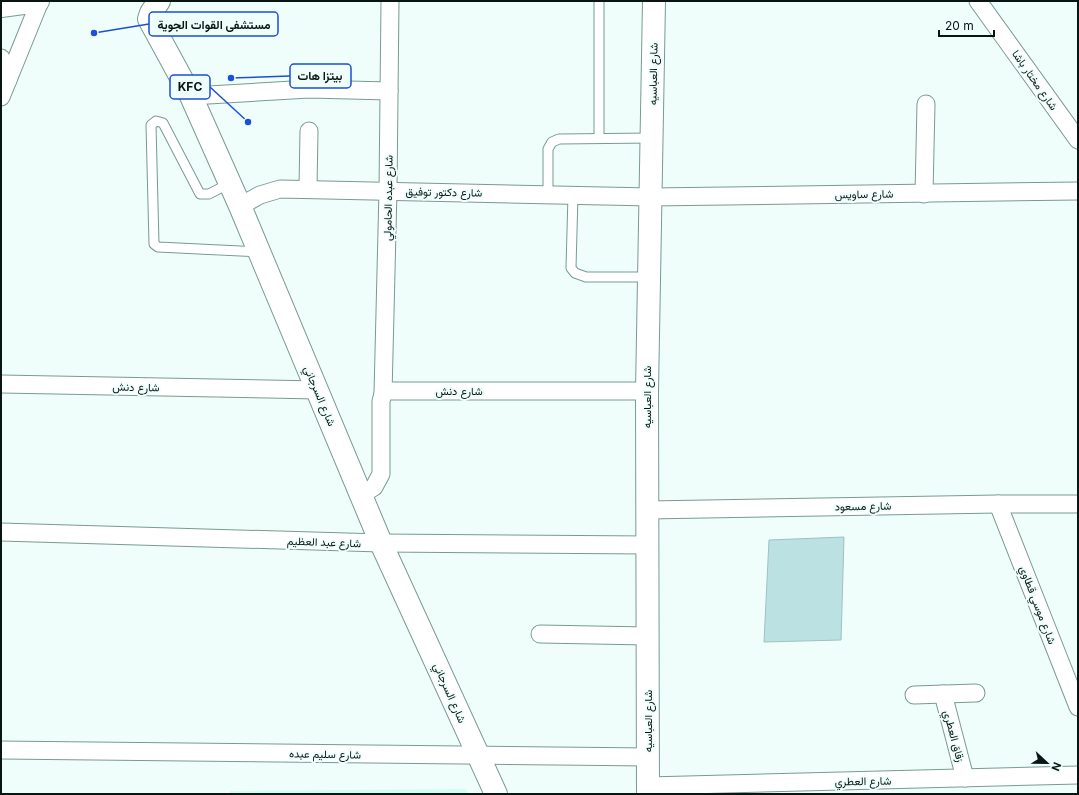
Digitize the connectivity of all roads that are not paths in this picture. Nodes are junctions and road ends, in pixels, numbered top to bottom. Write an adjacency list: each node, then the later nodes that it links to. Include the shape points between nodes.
1 (39, 1): 7 (main road); 9 (street)
2 (159, 1): 11 (main road, شارع السرجاني, via 149,19)
3 (390, 1): 10 (street, شارع عبده الحامولي)
4 (599, 1): 15 (lane)
5 (654, 1): 16 (main road, شارع العباسيه)
6 (978, 1): 17 (street, شارع مختار باشا)
7 (1, 6)
8 (1, 58): 9 (street)
9 (8, 80): 12 (street)
10 (389, 91): 11 (street, via 309,89); 20 (street, شارع عبده الحامولي)
11 (191, 96): 18 (main road, شارع السرجاني)
12 (1, 97)
13 (926, 104): 23 (street)
14 (309, 131): 19 (street)
15 (599, 138): 16 (lane); 22 (lane, via 559,139 552,142 548,149)
16 (652, 138): 25 (main road, شارع العباسيه)
17 (1078, 140)
18 (230, 183): 26 (main road, شارع السرجاني); 27 (lane, via 208,194 200,194 163,123 152,122 154,244 158,247)
19 (308, 188): 20 (street, شارع دكتور توفيق); 26 (street, شارع دكتور توفيق, via 270,191)
20 (388, 190): 22 (street, شارع دكتور توفيق); 32 (street, شارع عبده الحامولي)
21 (1078, 191): 23 (street, شارع ساويس)
22 (548, 194): 24 (street, شارع دكتور توفيق)
23 (924, 194): 25 (street, شارع ساويس)
24 (573, 195): 25 (street, شارع دكتور توفيق); 28 (lane, via 571,268 574,273 586,277)
25 (651, 197): 28 (main road, شارع العباسيه)
26 (240, 206): 27 (main road, شارع السرجاني)
27 (260, 252): 30 (main road, شارع السرجاني)
28 (649, 277): 31 (main road, شارع العباسيه)
29 (1, 384): 30 (street, شارع دنش)
30 (318, 390): 33 (main road, شارع السرجاني)
31 (647, 391): 32 (street, شارع دنش, via 388,391); 36 (main road, شارع العباسيه)
32 (383, 394): 33 (street, via 380,401 381,474 374,487)
33 (361, 495): 38 (main road, شارع السرجاني)
34 (998, 504): 35 (street, شارع مسعود); 36 (street, شارع مسعود); 45 (street, شارع موسي قطاوي)
35 (1078, 504)
36 (648, 510): 39 (main road, شارع العباسيه)
37 (1, 532): 38 (street, شارع عبد العظيم)
38 (382, 543): 39 (street, شارع عبد العظيم); 47 (main road, شارع السرجاني)
39 (648, 545): 41 (main road, شارع العباسيه)
40 (540, 634): 41 (street)
41 (648, 636): 48 (main road, شارع العباسيه)
42 (976, 693): 43 (street, زقاق العطري)
43 (943, 694): 44 (street, زقاق العطري); 50 (street, زقاق العطري)
44 (914, 695)
45 (1078, 707)
46 (1, 750): 47 (street, شارع سليم عبده)
47 (478, 756): 48 (street, شارع سليم عبده); 53 (main road, شارع السرجاني)
48 (648, 757): 52 (main road, شارع العباسيه)
49 (1078, 776): 50 (street, شارع العطري)
50 (965, 778): 51 (street, شارع العطري)
51 (708, 789): 52 (street, شارع العطري)
52 (648, 790)
53 (496, 794)

